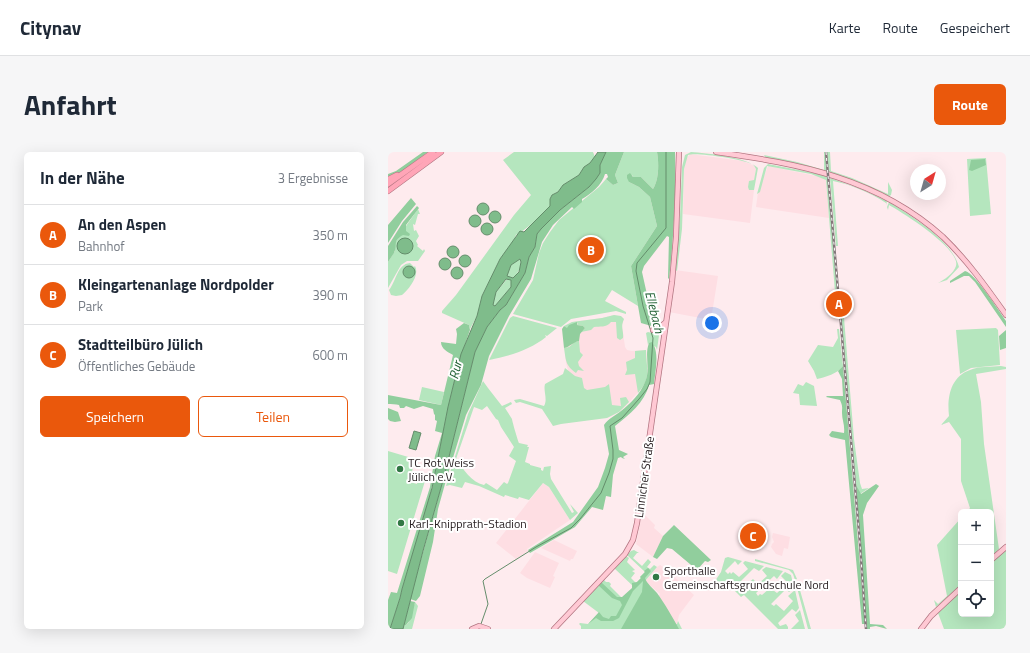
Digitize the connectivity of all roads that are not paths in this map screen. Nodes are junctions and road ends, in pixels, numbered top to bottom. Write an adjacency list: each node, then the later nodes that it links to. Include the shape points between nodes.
1 (433, 152): 7 (highway)
2 (442, 152): 6 (highway)
3 (684, 152): 5 (main road)
4 (716, 152): 10 (main road, via 819,171 889,199 949,243)
5 (679, 155): 11 (main road, Linnicher Straße, via 676,237)
6 (428, 162): 8 (highway); 9 (highway)
7 (388, 182)
8 (403, 185)
9 (388, 190)
10 (1006, 315)
11 (666, 322): 12 (main road); 18 (main road, Linnicher Straße, via 634,535 625,554)
12 (653, 330)
13 (1006, 546): 14 (main road)
14 (994, 557)
15 (958, 591): 19 (main road)
16 (472, 629): 17 (main road, via 478,626)
17 (488, 629)
18 (554, 629)
19 (921, 629)

